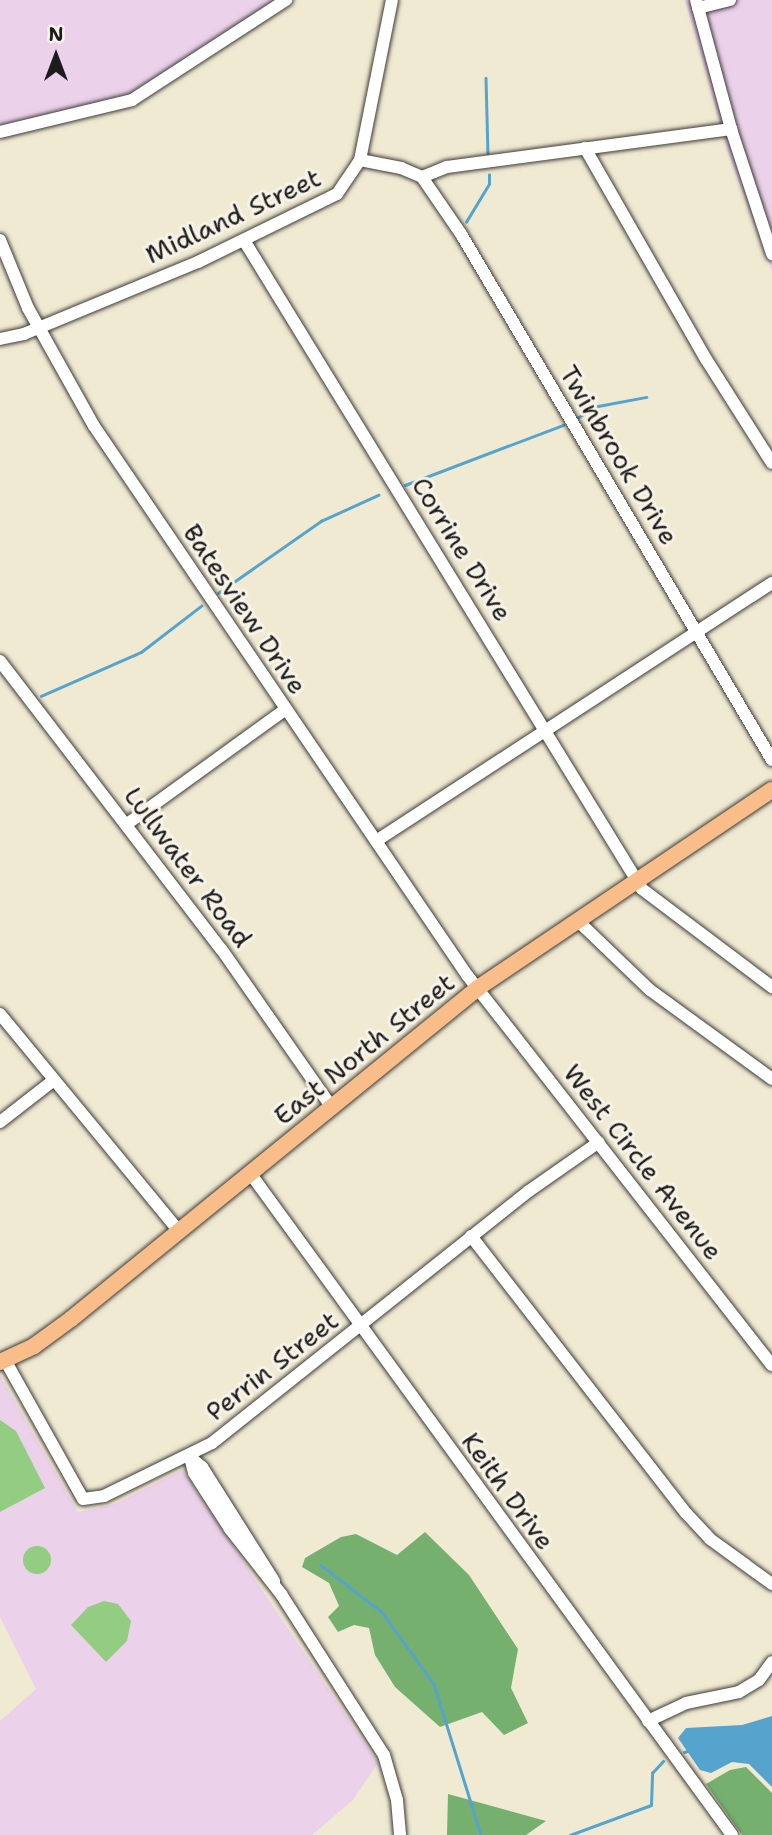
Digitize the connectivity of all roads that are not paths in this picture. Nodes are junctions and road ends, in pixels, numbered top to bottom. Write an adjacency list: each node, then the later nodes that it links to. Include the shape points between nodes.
1 (286, 0): 6 (street, via 132,100)
2 (391, 0): 8 (street, Midland Street)
3 (726, 1): 4 (street)
4 (697, 4): 5 (street)
5 (731, 129): 7 (street); 12 (street)
6 (0, 132)
7 (586, 148): 9 (street, via 447,167); 15 (street, via 706,359)
8 (360, 160): 9 (street); 11 (street, Midland Street, via 347,185 327,201)
9 (422, 177): 17 (street, Twinbrook Drive, via 461,234)
10 (0, 240): 13 (street, Batesview Drive)
11 (245, 242): 13 (street, Midland Street); 20 (street, Corrine Drive)
12 (772, 254)
13 (38, 328): 14 (street, Midland Street); 19 (street, Batesview Drive, via 94,426)
14 (0, 339)
15 (772, 463)
16 (772, 583): 17 (street)
17 (699, 632): 20 (street); 21 (street, Twinbrook Drive)
18 (0, 661): 23 (street, Lullwater Road)
19 (286, 709): 23 (street); 24 (street, Batesview Drive)
20 (548, 732): 24 (street, via 485,766); 25 (street, Corrine Drive)
21 (772, 760)
22 (772, 790): 25 (main road, East North Street)
23 (127, 824): 32 (street, Lullwater Road)
24 (376, 841): 28 (street, Batesview Drive)
25 (640, 880): 26 (main road, East North Street); 27 (street, Corrine Drive, via 648,897)
26 (578, 921): 28 (main road, East North Street); 30 (street, via 650,990)
27 (772, 987)
28 (478, 988): 32 (main road, East North Street); 34 (street, West Circle Avenue)
29 (0, 1013): 31 (street)
30 (772, 1079)
31 (54, 1080): 33 (street); 36 (street)
32 (331, 1106): 35 (main road, East North Street)
33 (0, 1122)
34 (599, 1142): 37 (street, Perrin Street); 40 (street, West Circle Avenue)
35 (250, 1173): 36 (main road, East North Street); 38 (street, Keith Drive)
36 (179, 1231): 39 (main road, East North Street, via 46,1338)
37 (471, 1236): 38 (street, Perrin Street); 42 (street, via 686,1513 710,1539)
38 (361, 1325): 41 (street, Perrin Street); 45 (street, Keith Drive)
39 (3, 1361): 41 (street, Perrin Street, via 83,1499 104,1496)
40 (772, 1365)
41 (190, 1457): 43 (street, via 194,1473); 43 (street, via 202,1467 270,1567)
42 (772, 1584)
43 (275, 1585): 46 (street, via 384,1755 397,1800)
44 (772, 1662): 45 (street, via 759,1680 739,1692 686,1703)
45 (648, 1721): 47 (street, Keith Drive)
46 (400, 1835)
47 (732, 1835)

